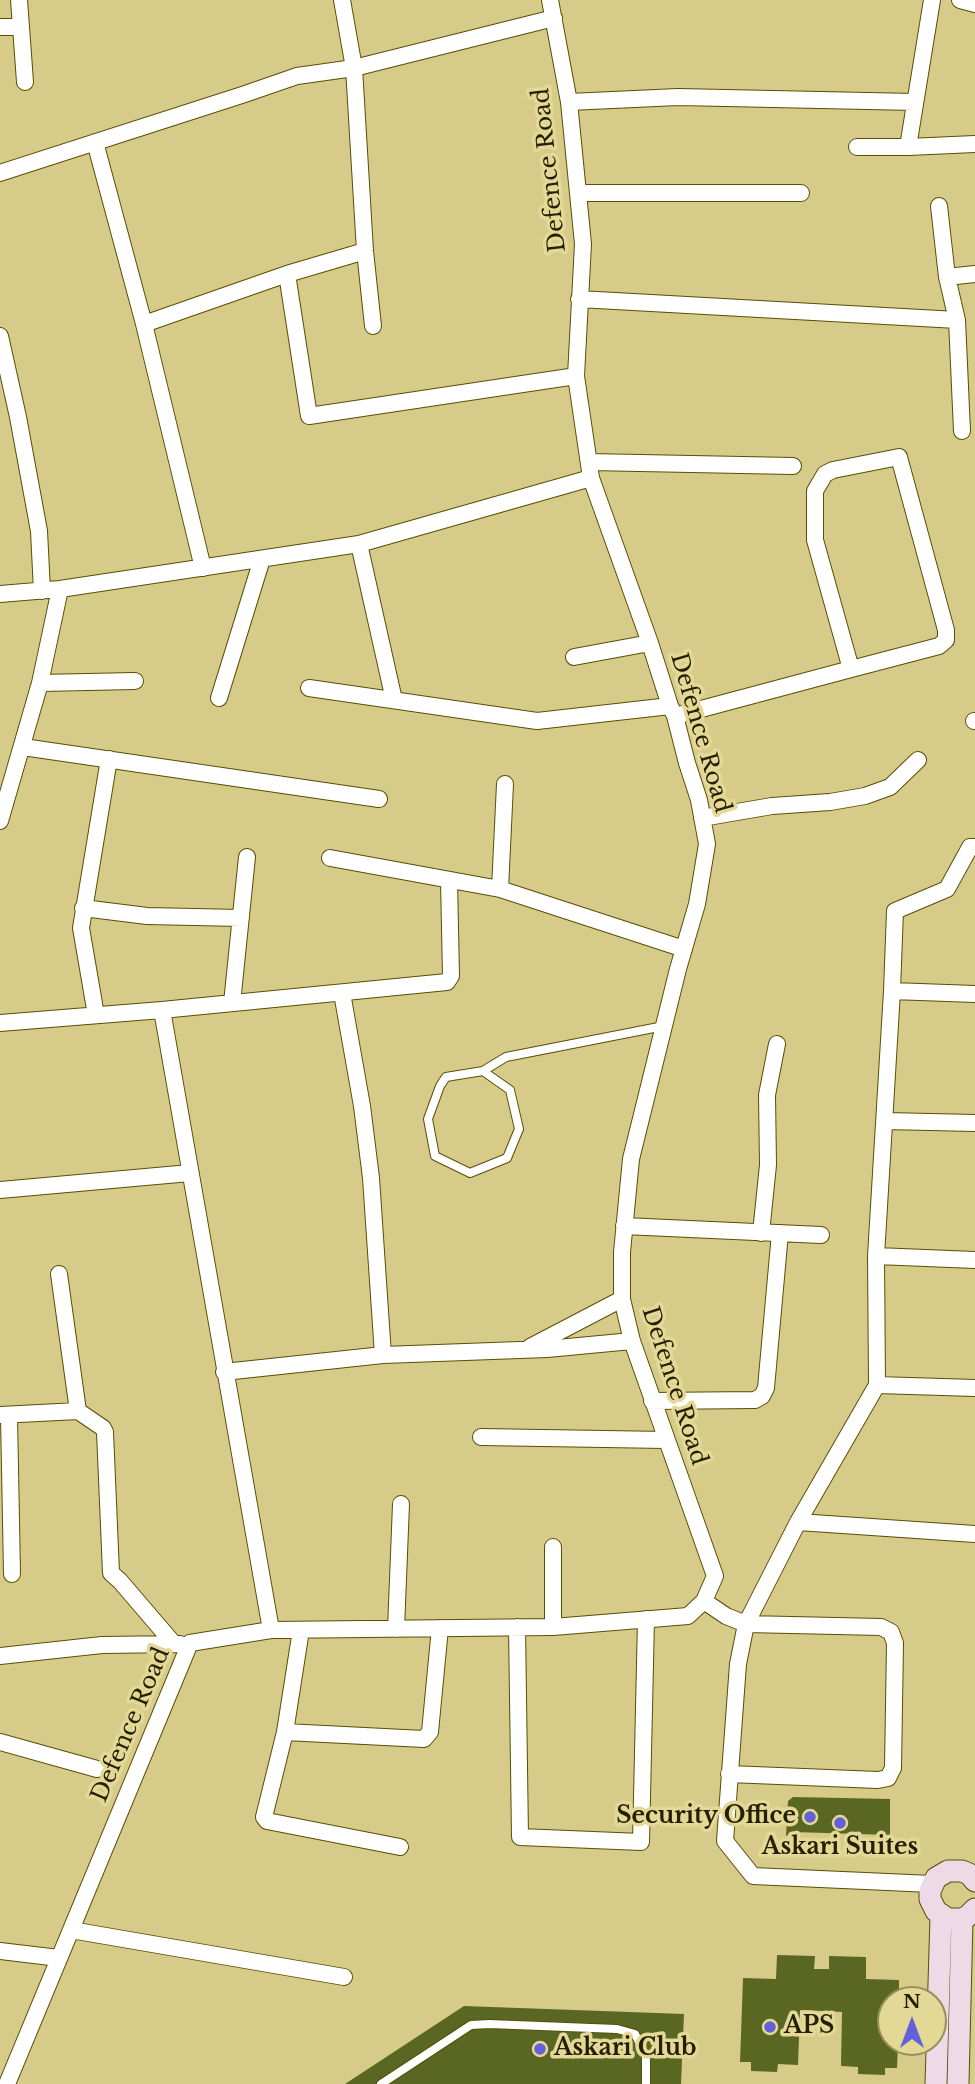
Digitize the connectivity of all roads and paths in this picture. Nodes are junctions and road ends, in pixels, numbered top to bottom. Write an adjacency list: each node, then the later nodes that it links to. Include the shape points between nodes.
1 (19, 0): 9 (street)
2 (342, 0): 10 (street)
3 (550, 0): 7 (street, Defence Road)
4 (932, 0): 13 (street)
5 (960, 0): 6 (street)
6 (975, 4)
7 (554, 18): 10 (street); 12 (street, Defence Road)
8 (0, 27): 9 (street)
9 (21, 27): 11 (street)
10 (354, 68): 14 (street, via 297,76); 22 (street)
11 (25, 82)
12 (569, 102): 13 (street, via 678,97); 19 (street, Defence Road)
13 (915, 102): 17 (street)
14 (95, 142): 18 (street); 28 (street)
15 (975, 144): 17 (street)
16 (857, 147): 17 (street)
17 (908, 148)
18 (0, 173)
19 (579, 193): 20 (street); 26 (street, Defence Road, via 583,244)
20 (801, 193)
21 (939, 206): 25 (street)
22 (365, 251): 23 (street); 29 (street)
23 (287, 274): 28 (street); 31 (street, via 309,416)
24 (975, 274): 25 (street)
25 (947, 277): 27 (street)
26 (579, 299): 27 (street); 31 (street, Defence Road)
27 (957, 320): 32 (street)
28 (144, 324): 37 (street)
29 (373, 326)
30 (0, 336): 39 (street, via 39,531)
31 (576, 376): 34 (street, Defence Road)
32 (962, 431)
33 (793, 466): 34 (street)
34 (590, 470): 35 (street); 41 (street, Defence Road)
35 (359, 544): 36 (street); 48 (street)
36 (262, 559): 37 (street); 47 (street)
37 (203, 568): 38 (street)
38 (60, 589): 39 (street); 45 (street)
39 (42, 591): 40 (street)
40 (0, 594)
41 (650, 643): 42 (street); 49 (street, Defence Road)
42 (574, 657)
43 (851, 670): 43 (street, via 939,646 946,640 899,457 833,470 815,491 815,540); 49 (street)
44 (135, 681): 45 (street)
45 (40, 683): 50 (street)
46 (309, 688): 48 (street)
47 (219, 698)
48 (394, 700): 49 (street, via 537,720)
49 (673, 711): 55 (street, Defence Road)
50 (23, 747): 51 (street); 56 (street)
51 (110, 759): 54 (street); 62 (street)
52 (918, 760): 55 (street, via 890,787 865,796)
53 (505, 784): 61 (street)
54 (379, 799)
55 (702, 818): 64 (street, Defence Road, via 707,844)
56 (0, 821)
57 (972, 847): 65 (street, via 947,889 895,911)
58 (247, 857): 63 (street)
59 (330, 858): 60 (street)
60 (449, 880): 61 (street); 66 (street, via 451,976 447,982)
61 (500, 889): 64 (street)
62 (83, 908): 63 (street, via 147,916); 70 (street, via 80,928)
63 (241, 918): 68 (street)
64 (684, 949): 72 (street, Defence Road)
65 (892, 991): 67 (street); 75 (street)
66 (342, 993): 68 (street); 89 (street, via 367,1142)
67 (975, 993)
68 (232, 1003): 69 (street)
69 (162, 1010): 70 (street); 77 (street)
70 (96, 1015): 71 (street)
71 (0, 1023)
72 (664, 1026): 74 (lane, via 506,1057); 79 (street, Defence Road, via 631,1159)
73 (777, 1044): 80 (street, via 766,1095 768,1165)
74 (483, 1071): 74 (lane, via 510,1090 519,1129 507,1158 470,1173 435,1156 428,1119 446,1077)
75 (885, 1121): 76 (street); 83 (street)
76 (975, 1123)
77 (190, 1172): 78 (street); 90 (street)
78 (0, 1190)
79 (624, 1226): 80 (street); 86 (street, Defence Road)
80 (761, 1233): 81 (street)
81 (780, 1233): 82 (street); 93 (street, via 762,1396 754,1400)
82 (821, 1235)
83 (876, 1256): 84 (street); 91 (street)
84 (975, 1260)
85 (59, 1274): 94 (street)
86 (622, 1299): 87 (street, Defence Road); 88 (street)
87 (632, 1341): 88 (street); 93 (street, Defence Road)
88 (524, 1350): 89 (street)
89 (383, 1355): 90 (street)
90 (225, 1372): 110 (street)
91 (877, 1385): 92 (street); 99 (street)
92 (975, 1388)
93 (652, 1401): 97 (street, Defence Road)
94 (78, 1411): 95 (street); 112 (street, via 105,1432 111,1573)
95 (4, 1415): 102 (street)
96 (481, 1437): 97 (street)
97 (666, 1440): 103 (street, Defence Road, via 715,1576)
98 (401, 1504): 109 (street)
99 (797, 1522): 100 (street); 105 (street)
100 (975, 1534)
101 (553, 1546): 107 (street)
102 (12, 1574)
103 (704, 1601): 104 (street, Defence Road, via 688,1616); 105 (street)
104 (646, 1619): 106 (street, via 641,1842 520,1837); 107 (street, Defence Road)
105 (746, 1624): 117 (street); 117 (street, via 881,1627 891,1632 895,1643 893,1768 888,1778 878,1780)
106 (517, 1627): 107 (street, Defence Road); 108 (street, Defence Road)
107 (553, 1627)
108 (440, 1628): 109 (street, Defence Road); 114 (street, via 430,1732 424,1739)
109 (396, 1629): 111 (street, Defence Road)
110 (271, 1630): 111 (street, Defence Road); 112 (street, Defence Road)
111 (300, 1630): 114 (street)
112 (182, 1644): 113 (street, via 102,1645); 122 (street, Defence Road)
113 (0, 1656)
114 (285, 1732): 118 (street, via 264,1818)
115 (0, 1742): 116 (street)
116 (97, 1769)
117 (729, 1774): 120 (street, via 725,1841 754,1876)
118 (400, 1847)
119 (973, 1877): 120 (street, via 948,1871)
120 (932, 1884): 121 (street, via 930,1899 936,1911)
121 (965, 1913): 129 (street); 130 (street)
122 (71, 1930): 124 (street, Defence Road); 125 (street)
123 (0, 1951): 124 (street)
124 (59, 1958): 126 (street, Defence Road)
125 (344, 1978)
126 (7, 2084)
127 (381, 2084): 128 (lane, via 471,2025 489,2024 617,2029 635,2034 646,2056)
128 (646, 2084)
129 (936, 2084)
130 (958, 2084)

